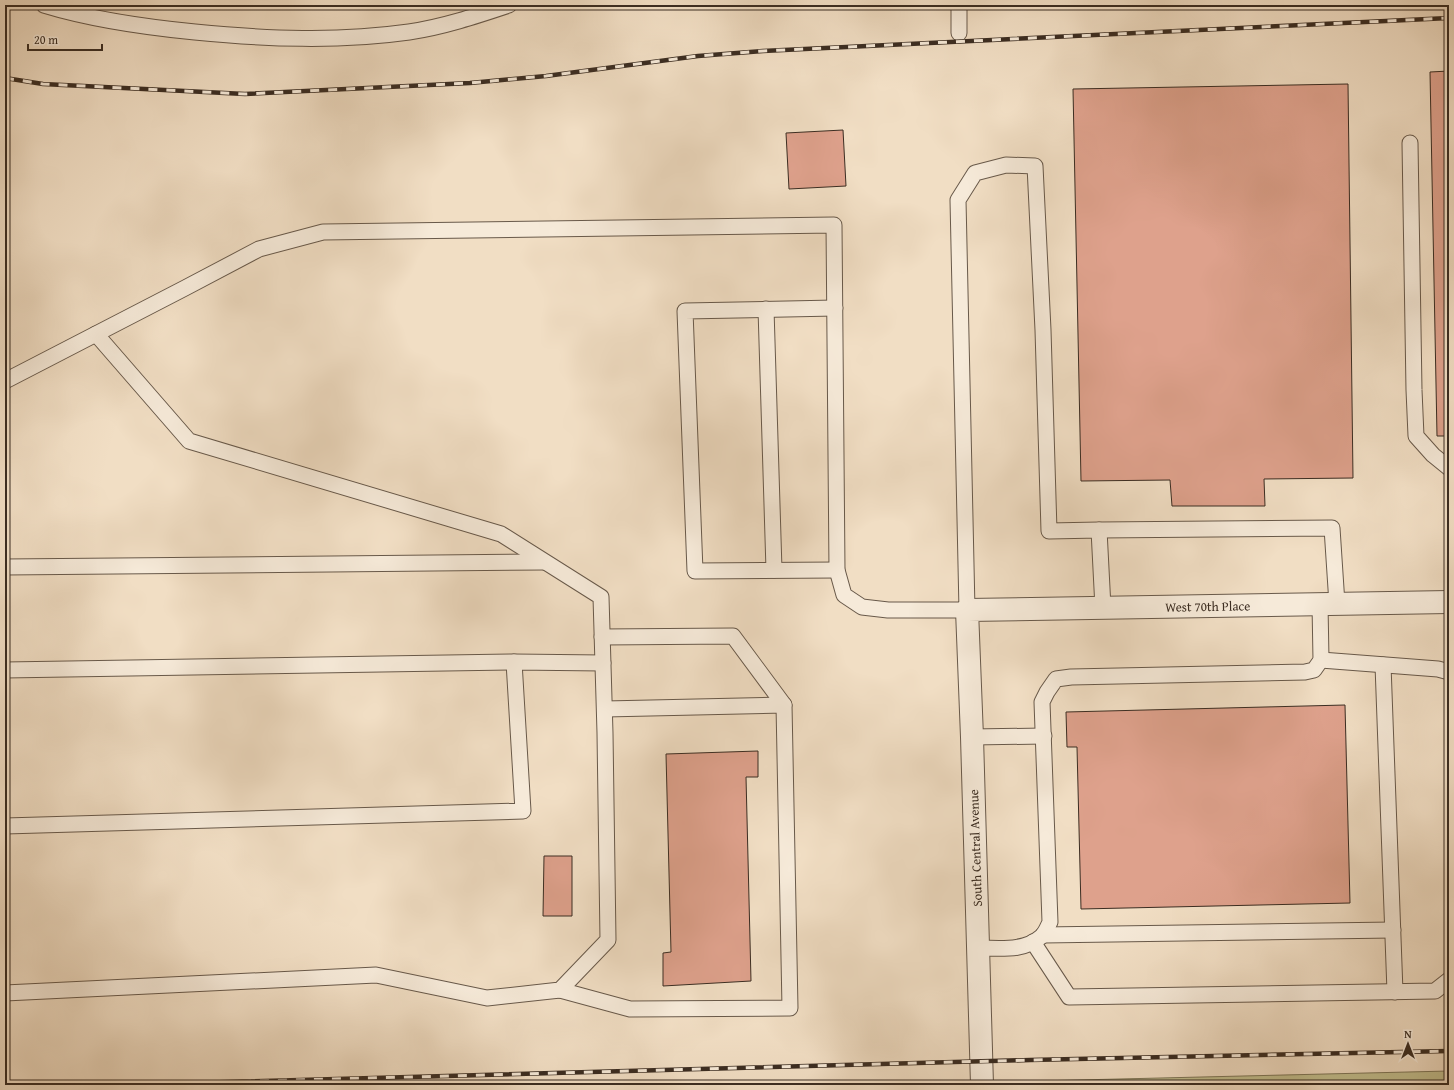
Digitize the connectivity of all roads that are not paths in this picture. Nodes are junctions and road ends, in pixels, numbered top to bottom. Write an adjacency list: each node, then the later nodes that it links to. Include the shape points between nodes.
1 (44, 5): 2 (lane, via 130,24 248,37 301,39 410,32)
2 (508, 5)
3 (959, 5): 4 (lane)
4 (960, 33)
5 (1410, 143): 10 (lane, via 1416,436 1432,455)
6 (835, 308): 7 (lane); 8 (lane, via 834,226 323,232 258,249); 15 (lane)
7 (766, 309): 14 (lane); 14 (lane, via 685,311 695,571)
8 (96, 334): 9 (lane); 12 (lane, via 189,441 501,534)
9 (5, 381)
10 (1449, 468)
11 (1099, 530): 17 (lane, via 1332,528); 18 (lane); 19 (lane, via 1049,531 1035,166 1006,165 975,173 958,200)
12 (544, 562): 13 (lane); 20 (lane, via 601,597)
13 (5, 568)
14 (774, 570): 15 (lane)
15 (837, 570): 19 (lane, via 844,595 862,607 888,610)
16 (1449, 602): 17 (street, West 70th Place)
17 (1328, 604): 18 (street, West 70th Place); 21 (lane)
18 (1103, 608): 19 (street, West 70th Place)
19 (967, 610): 30 (street, South Central Avenue)
20 (602, 637): 23 (lane); 27 (lane, via 733,636)
21 (1321, 660): 24 (lane); 29 (lane, via 1314,670 1306,672 1071,676 1056,679 1042,702)
22 (514, 662): 23 (lane); 25 (lane); 31 (lane, via 523,811)
23 (603, 662): 28 (lane)
24 (1383, 665): 26 (lane); 32 (lane)
25 (5, 670)
26 (1449, 672)
27 (784, 704): 28 (lane); 36 (lane, via 790,1008 630,1009)
28 (605, 709): 36 (lane, via 608,940)
29 (1044, 736): 30 (lane); 33 (lane, via 1050,922)
30 (972, 737): 34 (street, South Central Avenue)
31 (5, 826)
32 (1393, 930): 33 (lane); 37 (lane)
33 (1038, 938): 34 (lane, via 1019,948); 37 (lane, via 1069,997)
34 (978, 948): 39 (street, South Central Avenue)
35 (1449, 980): 37 (lane, via 1435,991)
36 (560, 990): 38 (lane, via 487,998 376,975)
37 (1395, 992)
38 (5, 993)
39 (982, 1085)

